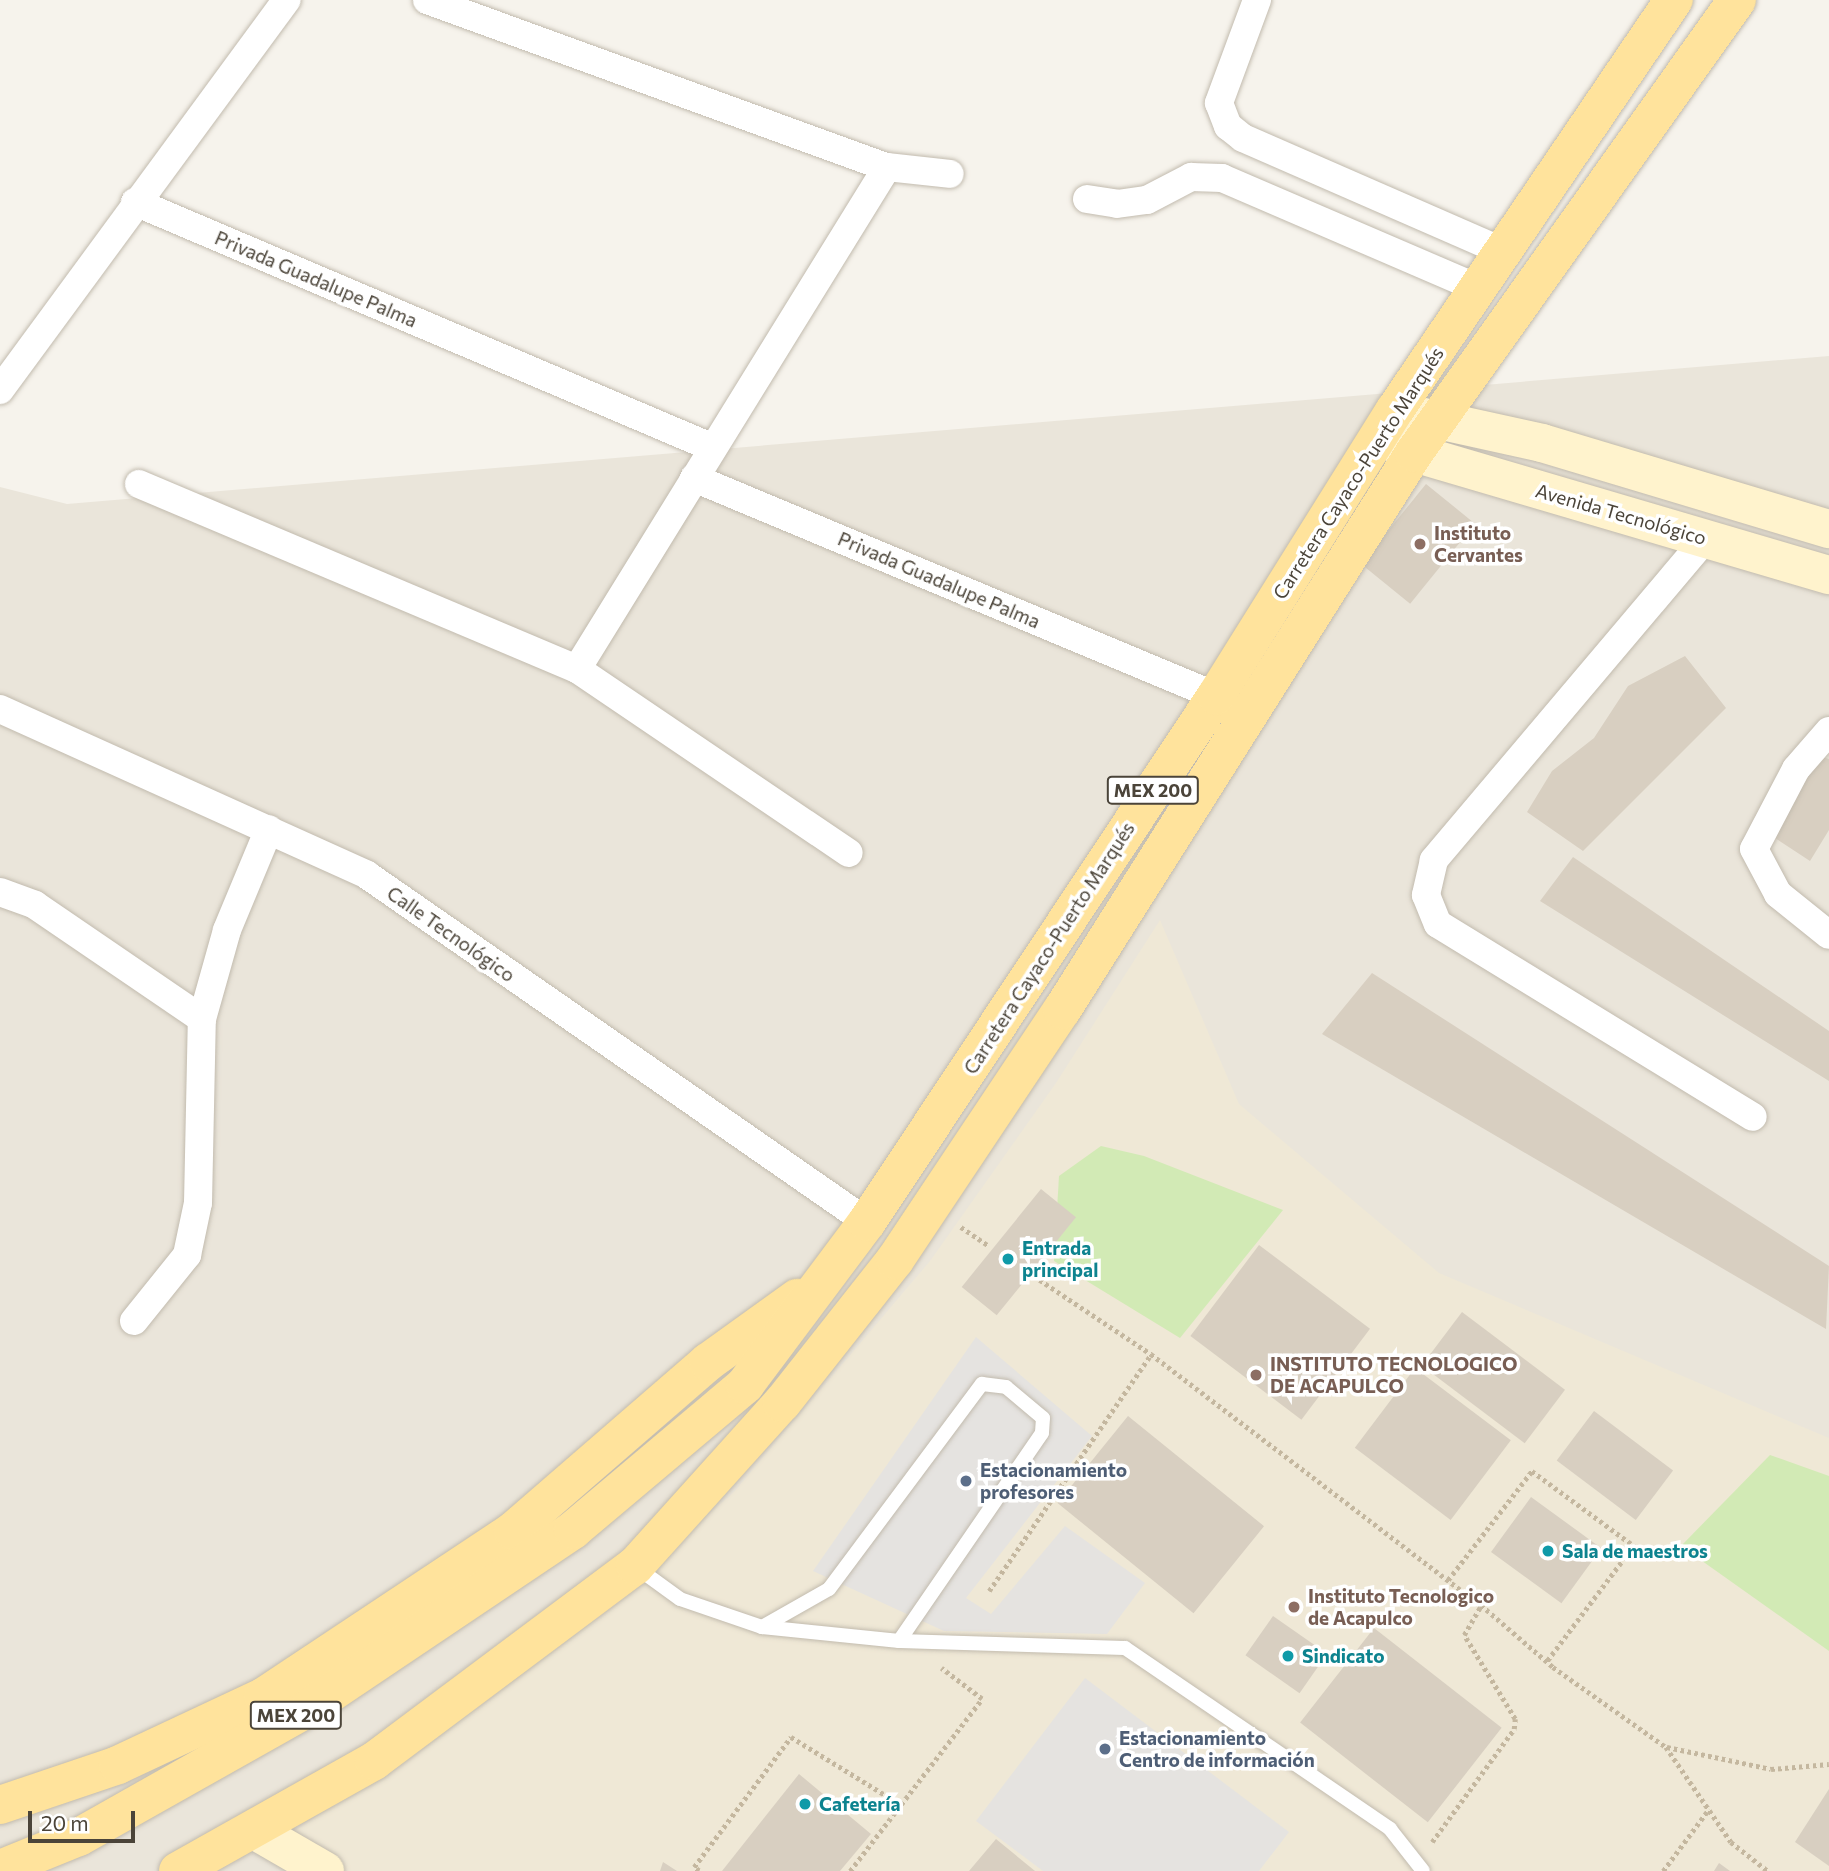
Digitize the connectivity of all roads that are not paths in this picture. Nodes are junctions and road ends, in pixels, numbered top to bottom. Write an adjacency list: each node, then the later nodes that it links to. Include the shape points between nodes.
1 (287, 0): 9 (street)
2 (427, 0): 6 (street)
3 (1257, 0): 10 (street, via 1219,103 1228,126 1243,138)
4 (1674, 0): 10 (main road, Carretera Cayaco-Puerto Marqués / MEX 200)
5 (1737, 0): 13 (main road, Carretera Cayaco-Puerto Marqués / MEX 200)
6 (887, 167): 7 (street); 15 (street, via 734,420)
7 (950, 174)
8 (1087, 199): 11 (street, via 1117,204 1147,200 1191,177 1222,178)
9 (135, 202): 12 (street); 15 (street, Privada Guadalupe Palma)
10 (1502, 251): 11 (main road, Carretera Cayaco-Puerto Marqués / MEX 200)
11 (1477, 288): 14 (main road, Carretera Cayaco-Puerto Marqués / MEX 200)
12 (0, 390)
13 (1437, 422): 14 (main road); 16 (main road, Carretera Cayaco-Puerto Marqués / MEX 200); 19 (main road, via 1542,443)
14 (1388, 423): 16 (main road, Avenida Tecnológico); 23 (main road, Carretera Cayaco-Puerto Marqués / MEX 200)
15 (710, 447): 17 (street)
16 (1414, 453): 20 (main road, Avenida Tecnológico); 35 (main road, Carretera Cayaco-Puerto Marqués / MEX 200, via 1062,1010 895,1260 782,1402)
17 (694, 478): 22 (street); 23 (street, Privada Guadalupe Palma)
18 (139, 484): 22 (street)
19 (1829, 529)
20 (1706, 538): 21 (main road, Avenida Tecnológico); 31 (street, via 1434,860 1426,895 1438,924)
21 (1829, 575)
22 (577, 669): 27 (street)
23 (1216, 696): 32 (main road, Carretera Cayaco-Puerto Marqués / MEX 200)
24 (0, 709): 26 (street, Calle Tecnológico)
25 (1829, 731): 29 (street, via 1796,769 1754,849 1777,894)
26 (269, 829): 30 (street, via 227,930); 32 (street, Calle Tecnológico, via 367,875)
27 (849, 853)
28 (0, 892): 30 (street, via 35,905)
29 (1829, 935)
30 (202, 1019): 34 (street, via 198,1203 187,1255)
31 (1753, 1117)
32 (867, 1222): 33 (main road, Carretera Cayaco-Puerto Marqués / MEX 200)
33 (827, 1276): 38 (main road, via 708,1362 513,1531 263,1697 118,1765); 41 (main road, Carretera Cayaco-Puerto Marqués / MEX 200, via 745,1385 573,1530 310,1707 79,1838)
34 (134, 1321)
35 (635, 1566): 36 (lane, via 680,1599); 39 (main road, MEX 200, via 374,1761)
36 (762, 1627): 37 (lane); 37 (lane, via 830,1589 982,1384 1006,1387 1043,1418 1042,1433)
37 (899, 1641): 43 (lane, via 1125,1648 1390,1829)
38 (0, 1805)
39 (254, 1830): 40 (main road, MEX 200); 42 (main road)
40 (194, 1868)
41 (0, 1869)
42 (325, 1871)
43 (1423, 1871)

